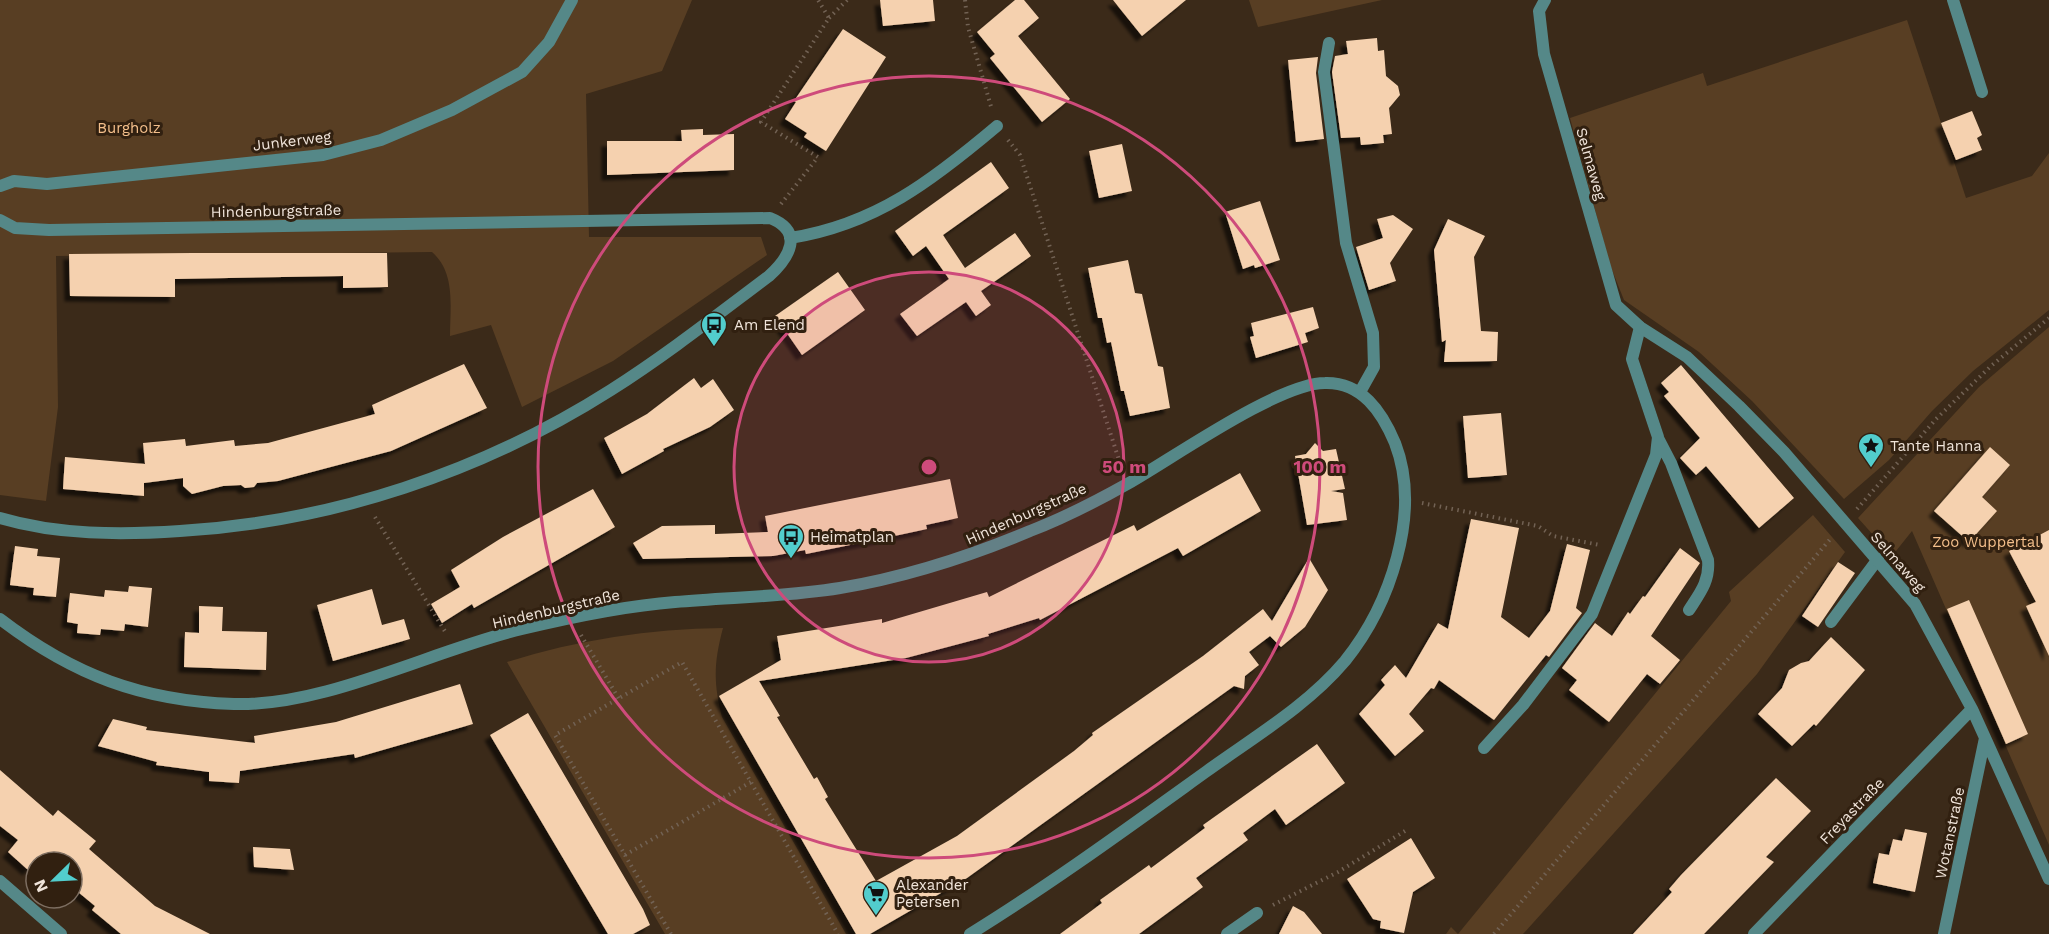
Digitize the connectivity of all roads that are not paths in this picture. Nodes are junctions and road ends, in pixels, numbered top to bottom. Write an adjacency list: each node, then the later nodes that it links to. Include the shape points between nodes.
1 (572, 0): 7 (street, Junkerweg, via 549,42 522,72 452,110 381,140 322,155 47,184 14,181)
2 (1545, 0): 10 (street, Selmaweg, via 1539,11 1544,54 1613,299)
3 (1953, 0): 5 (street)
4 (1329, 43): 11 (street, via 1324,72 1346,243 1373,333 1374,367)
5 (1982, 92)
6 (997, 126): 9 (street, via 905,198 845,226)
7 (0, 186)
8 (0, 220): 9 (street, Hindenburgstraße, via 15,228 49,230 770,218 781,222)
9 (790, 238): 13 (street, via 788,256 769,276 610,390 542,430 457,469 365,501 272,521 169,532 71,531)
10 (1640, 327): 12 (street, via 1632,359); 14 (street, Selmaweg, via 1687,357 1739,406)
11 (1360, 392): 16 (street, Hindenburgstraße, via 1333,382 1294,391 1198,441 1127,484 965,558 841,588 617,609 517,630 296,698 229,704 123,688 60,661); 25 (street, Hindenburgstraße, via 1376,408 1391,435 1403,477 1403,499 1399,550 1382,597 1359,641 1321,686 1162,803)
12 (1658, 437): 15 (street, via 1708,560 1706,584); 20 (street, via 1656,455 1592,614 1523,705)
13 (0, 518)
14 (1878, 559): 17 (street); 18 (street, Selmaweg, via 1915,604)
15 (1689, 610)
16 (0, 619)
17 (1831, 622)
18 (1972, 709): 19 (street, Selmaweg); 27 (street, Freyastraße)
19 (1985, 738): 21 (street, Selmaweg); 28 (street, Wotanstraße)
20 (1484, 748)
21 (2049, 879)
22 (0, 881): 24 (street)
23 (1257, 913): 26 (street)
24 (61, 934)
25 (970, 934)
26 (1227, 934)
27 (1754, 934)
28 (1944, 934)

